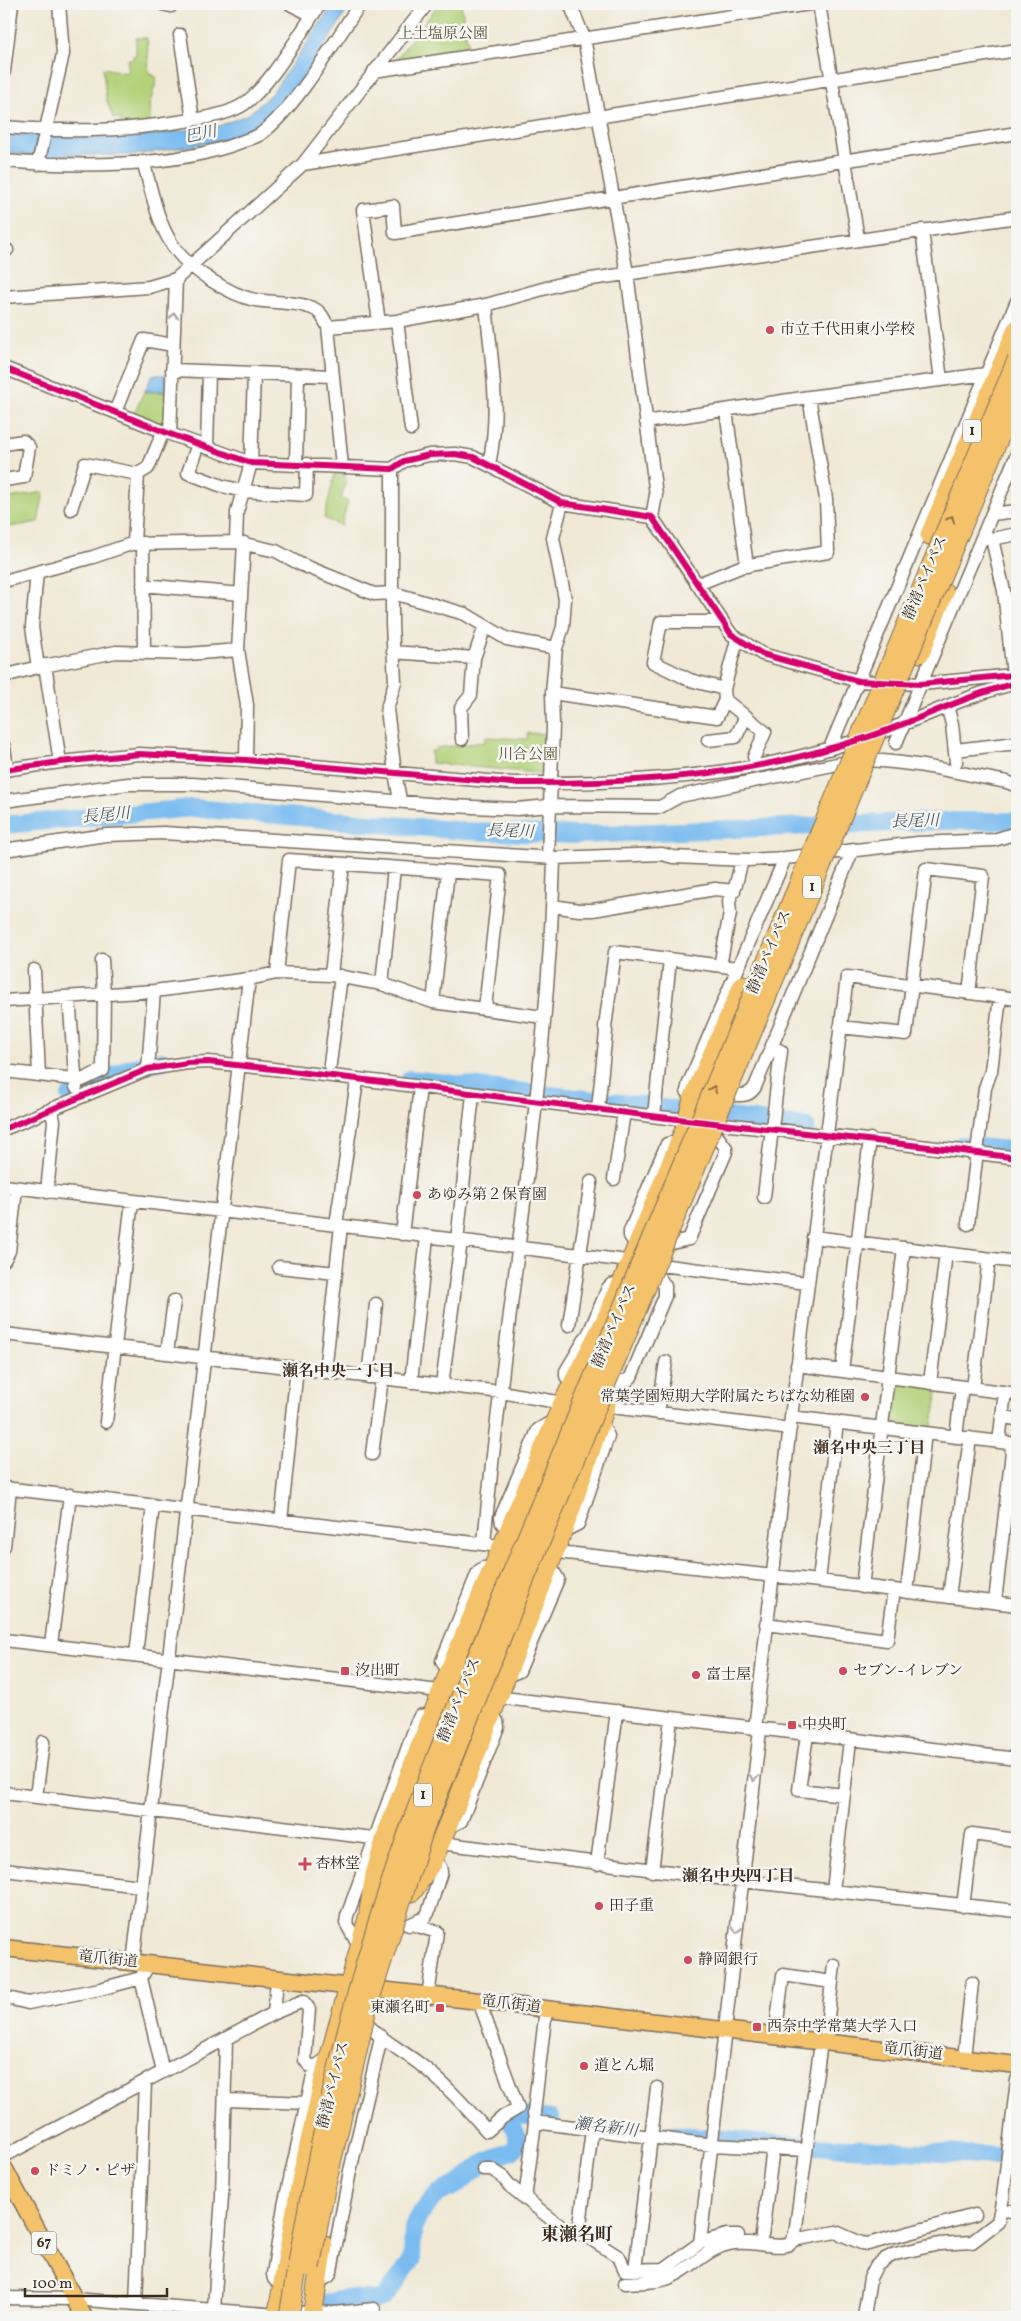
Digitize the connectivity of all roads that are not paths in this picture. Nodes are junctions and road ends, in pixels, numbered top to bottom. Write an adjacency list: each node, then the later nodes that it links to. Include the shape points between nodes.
1 (12, 4): 14 (street)
2 (59, 4): 20 (street, via 62,54)
3 (290, 4): 10 (street)
4 (320, 4): 10 (street)
5 (360, 4): 23 (street, via 293,101 261,134 222,149)
6 (427, 4): 15 (street)
7 (570, 4): 12 (street)
8 (810, 4): 12 (street)
9 (819, 4): 16 (street)
10 (312, 15): 18 (street, via 266,82 242,106)
11 (180, 35): 18 (street)
12 (584, 38): 15 (street); 17 (street)
13 (1017, 50): 16 (street)
14 (4, 71)
15 (374, 71): 26 (street)
16 (832, 80): 17 (street); 24 (street)
17 (599, 117): 26 (street); 27 (street)
18 (193, 120): 20 (street, via 123,130)
19 (4, 127): 20 (street)
20 (45, 132): 25 (street)
21 (1017, 133): 24 (street)
22 (4, 161): 25 (street)
23 (144, 161): 25 (street); 31 (street, via 164,231)
24 (845, 161): 27 (street); 30 (street)
25 (39, 162)
26 (303, 164): 31 (street)
27 (613, 197): 32 (street); 38 (street, via 396,233 393,206 363,210)
28 (1017, 217): 29 (street)
29 (922, 230): 30 (street); 50 (street)
30 (858, 239): 32 (street)
31 (191, 266): 33 (street); 39 (street, via 236,294 254,300 312,308 323,315)
32 (627, 273): 36 (street, via 564,282); 56 (street)
33 (176, 279): 34 (street, via 149,287); 41 (street, one-way to 33)
34 (4, 297)
35 (1017, 301): 40 (street)
36 (486, 305): 37 (street); 65 (street, via 496,413)
37 (398, 320): 38 (street); 58 (street)
38 (379, 322): 39 (street)
39 (328, 327): 49 (street)
40 (1010, 336): 47 (street); 57 (highway, 1)
41 (173, 345): 44 (street); 55 (street, via 144,340)
42 (1017, 360): 206 (highway, 静清バイパス / 1, one-way to 42, bridge)
43 (4, 368): 55 (street)
44 (172, 370): 45 (street); 59 (street)
45 (209, 372): 46 (street); 61 (street)
46 (254, 374): 48 (street); 63 (street)
47 (986, 374): 50 (street); 57 (street)
48 (298, 375): 49 (street); 64 (street)
49 (332, 376): 66 (street)
50 (941, 380): 52 (street)
51 (1017, 394): 223 (highway, 静清バイパス / 1, bridge)
52 (809, 397): 54 (street); 80 (street, via 826,499 828,552)
53 (1017, 407): 165 (highway, 1, via 993,475 920,653)
54 (726, 410): 56 (street); 80 (street)
55 (115, 412): 59 (street)
56 (646, 422): 75 (street, via 656,495)
57 (970, 424): 97 (street); 138 (highway, 1, via 930,534 790,877)
58 (411, 429)
59 (166, 433): 61 (street); 68 (street, via 148,468)
60 (4, 444): 69 (street, via 23,441 29,448 24,477)
61 (202, 446): 63 (street); 70 (street, via 188,473)
62 (1017, 454): 74 (street)
63 (251, 463): 64 (street); 70 (street)
64 (302, 464): 66 (street); 70 (street, via 306,495)
65 (489, 464): 67 (street, via 455,454 429,455 404,461); 71 (street)
66 (342, 466): 67 (street)
67 (392, 469): 85 (street)
68 (138, 474): 72 (street, via 85,464); 78 (street)
69 (4, 480)
70 (243, 491): 79 (street, via 237,512)
71 (562, 503): 75 (street); 90 (street, via 553,538 565,599 563,626)
72 (71, 509)
73 (1017, 511): 74 (street)
74 (992, 514): 77 (street)
75 (652, 516): 83 (street)
76 (1017, 534): 77 (street)
77 (988, 537): 98 (street, via 1004,591); 99 (street)
78 (139, 543): 79 (street); 81 (street); 84 (street)
79 (240, 543): 85 (street, via 276,551 374,594); 86 (street)
80 (747, 566): 83 (street)
81 (37, 572): 82 (street); 95 (street, via 32,627)
82 (4, 581)
83 (698, 584): 87 (street)
84 (143, 585): 86 (street); 93 (street)
85 (393, 593): 88 (street, via 465,614); 92 (street)
86 (241, 594): 91 (street)
87 (724, 622): 89 (street); 101 (street, via 661,622 653,662)
88 (484, 626): 90 (street, via 507,639); 94 (street)
89 (737, 640): 97 (street, via 762,654); 101 (street)
90 (556, 648): 100 (street)
91 (238, 650): 93 (street); 112 (street, via 248,705)
92 (393, 652): 94 (street); 115 (street, via 396,682 387,709)
93 (144, 653): 95 (street, via 116,652)
94 (474, 658): 105 (street, via 472,695 461,708)
95 (41, 666): 96 (street); 113 (street)
96 (4, 676)
97 (858, 681): 99 (street); 110 (street)
98 (1015, 681): 99 (street); 102 (street)
99 (921, 684): 104 (street)
100 (552, 693): 101 (street, via 716,717); 116 (street)
101 (724, 694): 103 (street)
102 (947, 706): 104 (street); 107 (street, via 956,756)
103 (746, 716): 106 (street, via 736,737); 111 (street, via 765,732)
104 (904, 724): 108 (street); 110 (street)
105 (462, 739)
106 (708, 740)
107 (1017, 742)
108 (896, 743)
109 (4, 747): 114 (street)
110 (830, 748): 116 (street, via 762,764 678,776)
111 (754, 757)
112 (246, 760): 113 (street, via 139,754); 115 (street)
113 (60, 762): 114 (street)
114 (6, 770)
115 (395, 773): 116 (street); 119 (street)
116 (550, 784): 120 (street)
117 (1017, 786): 120 (street, via 916,764 857,760 680,796 660,807)
118 (4, 800): 119 (street, via 128,784 184,784)
119 (400, 800): 120 (street, via 452,806)
120 (549, 807): 124 (street)
121 (1017, 836): 122 (street)
122 (853, 849): 125 (street); 154 (street)
123 (4, 850): 124 (street, via 106,835 164,832)
124 (550, 857): 126 (street, via 662,854); 131 (street)
125 (785, 858): 126 (street); 138 (street)
126 (742, 860): 130 (street)
127 (343, 864): 128 (street); 136 (street, via 289,860); 137 (street)
128 (394, 868): 129 (street); 140 (street)
129 (448, 872): 150 (street); 151 (street, via 500,875)
130 (734, 891): 131 (street, via 715,889 593,910); 134 (street, via 729,901 730,913)
131 (554, 906): 152 (street)
132 (670, 959): 134 (street); 169 (street, via 615,952 604,1026); 171 (street)
133 (102, 960): 144 (street)
134 (720, 966): 138 (street)
135 (34, 970): 148 (street)
136 (277, 973): 137 (street); 139 (street)
137 (336, 975): 140 (street); 156 (street)
138 (741, 977): 172 (highway, 1)
139 (249, 979): 142 (street); 158 (street)
140 (382, 984): 150 (street)
141 (913, 985): 143 (street); 143 (street, via 926,869 983,876); 153 (street, via 906,1034); 153 (street, via 846,977)
142 (154, 991): 144 (street); 155 (street)
143 (969, 993): 145 (street)
144 (104, 994): 146 (street); 161 (street, via 103,1070 82,1080)
145 (1000, 996): 147 (street); 178 (street)
146 (69, 997): 148 (street); 161 (street)
147 (1017, 998)
148 (34, 999): 149 (street); 160 (street)
149 (4, 1001)
150 (433, 1002): 151 (street)
151 (485, 1008): 152 (street)
152 (543, 1016): 167 (street)
153 (840, 1027): 176 (street)
154 (772, 1047): 165 (street, via 751,1094); 175 (street, via 780,1051)
155 (148, 1063): 158 (street); 166 (street)
156 (330, 1064)
157 (4, 1065): 159 (street)
158 (239, 1066): 162 (street); 186 (street)
159 (4, 1071): 160 (street)
160 (39, 1075): 161 (street)
161 (75, 1079): 166 (street)
162 (357, 1080): 163 (street); 188 (street)
163 (420, 1088): 164 (street); 189 (street)
164 (473, 1094): 167 (street); 192 (street)
165 (734, 1095): 174 (highway, 1)
166 (78, 1097): 168 (street)
167 (535, 1101): 169 (street); 194 (street)
168 (52, 1108): 173 (street); 183 (street, via 54,1121)
169 (598, 1109): 170 (street)
170 (624, 1112): 171 (street); 180 (street)
171 (654, 1116): 172 (street)
172 (687, 1120): 174 (street); 196 (highway, 1)
173 (4, 1129)
174 (719, 1130): 175 (street); 203 (highway, 1)
175 (772, 1130): 176 (street); 184 (street)
176 (827, 1136): 177 (street); 191 (street)
177 (870, 1139): 178 (street); 193 (street)
178 (977, 1153): 179 (street); 187 (street)
179 (1017, 1158)
180 (614, 1179)
181 (591, 1182): 198 (street)
182 (10, 1187): 183 (street); 200 (street, via 9,1251)
183 (47, 1192): 185 (street)
184 (764, 1197)
185 (132, 1201): 186 (street); 211 (street)
186 (221, 1211): 188 (street); 213 (street)
187 (968, 1224)
188 (339, 1226): 189 (street); 204 (street)
189 (402, 1234): 190 (street)
190 (427, 1237): 192 (street); 222 (street)
191 (813, 1237): 193 (street); 205 (street)
192 (459, 1241): 194 (street); 225 (street)
193 (858, 1242): 195 (street); 217 (street)
194 (518, 1248): 198 (street); 227 (street)
195 (904, 1248): 197 (street); 221 (street)
196 (634, 1253): 198 (street); 203 (street); 206 (highway, 1)
197 (946, 1254): 199 (street); 224 (street)
198 (581, 1256): 209 (street)
199 (989, 1259): 201 (street); 226 (street)
200 (4, 1260)
201 (1017, 1262)
202 (279, 1267): 204 (street)
203 (660, 1270): 205 (street); 223 (highway, 1)
204 (336, 1273): 218 (street)
205 (808, 1283): 215 (street)
206 (625, 1289): 229 (highway, 1, via 572,1385); 290 (highway, bridge, via 507,1556 402,1819); 348 (highway, 静清バイパス / 1, bridge, via 451,1722 390,1888 354,2005)
207 (174, 1301): 212 (street)
208 (376, 1304): 219 (street)
209 (569, 1325)
210 (4, 1334): 211 (street)
211 (114, 1346): 212 (street); 234 (street)
212 (167, 1353): 213 (street)
213 (204, 1357): 216 (street); 247 (street)
214 (666, 1362): 231 (street)
215 (797, 1365): 217 (street); 236 (street)
216 (297, 1368): 218 (street); 248 (street)
217 (842, 1371): 221 (street)
218 (325, 1372): 219 (street)
219 (368, 1377): 220 (street)
220 (382, 1378): 222 (street); 243 (street)
221 (889, 1378): 224 (street); 237 (street)
222 (411, 1382): 225 (street)
223 (610, 1382): 230 (highway, 1); 288 (highway, 1, bridge, via 568,1499); 346 (highway, 静清バイパス / 1, bridge, via 530,1567 425,1826 367,2008 324,2192)
224 (930, 1383): 226 (street)
225 (442, 1385): 227 (street)
226 (968, 1388): 228 (street); 239 (street)
227 (501, 1392): 229 (street); 249 (street)
228 (1011, 1393): 232 (street)
229 (567, 1404): 249 (highway, 1)
230 (606, 1413): 231 (street); 251 (highway, 1)
231 (658, 1413): 236 (street)
232 (1002, 1417): 233 (street); 241 (street)
233 (1017, 1419)
234 (106, 1422)
235 (837, 1422): 236 (street); 237 (street); 253 (street)
236 (790, 1423): 252 (street)
237 (882, 1428): 238 (street); 254 (street)
238 (925, 1433): 239 (street); 256 (street)
239 (956, 1437): 240 (street)
240 (970, 1438): 241 (street); 257 (street)
241 (999, 1442): 242 (street)
242 (1015, 1444): 258 (street)
243 (372, 1454)
244 (7, 1488): 245 (street); 250 (street)
245 (70, 1495): 246 (street); 262 (street)
246 (152, 1505): 247 (street); 263 (street)
247 (187, 1510): 248 (street); 264 (street)
248 (281, 1520): 249 (street)
249 (498, 1540): 251 (street); 265 (highway, 1, via 493,1568)
250 (4, 1546)
251 (552, 1558): 252 (street); 266 (highway, 1)
252 (773, 1575): 253 (street); 260 (street)
253 (819, 1580): 254 (street)
254 (862, 1587): 255 (street)
255 (894, 1590): 256 (street); 260 (street, via 887,1640)
256 (907, 1592): 257 (street)
257 (949, 1597): 258 (street)
258 (995, 1602): 259 (street)
259 (1017, 1605)
260 (766, 1624): 270 (street)
261 (4, 1640): 262 (street)
262 (51, 1645): 263 (street)
263 (136, 1655): 264 (street)
264 (168, 1659): 265 (street); 278 (street)
265 (442, 1691): 266 (street); 268 (highway, 1)
266 (493, 1705): 267 (street); 281 (highway, 1)
267 (617, 1711): 269 (street); 282 (street)
268 (433, 1714): 279 (street, via 420,1716 416,1722); 290 (highway, 1, via 388,1830 375,1874)
269 (671, 1719): 270 (street); 284 (street)
270 (758, 1729): 271 (street); 285 (street, one-way to 285)
271 (807, 1735): 272 (street); 276 (street, via 799,1790)
272 (850, 1740): 274 (street); 276 (street)
273 (43, 1742): 277 (street)
274 (1017, 1759)
275 (4, 1793): 277 (street)
276 (844, 1795): 287 (street)
277 (36, 1797): 278 (street)
278 (151, 1810): 279 (street); 286 (street)
279 (373, 1838): 293 (street, via 346,1923)
280 (1017, 1840): 289 (street, via 972,1834)
281 (440, 1843): 282 (street); 288 (highway, 1); 292 (street, via 441,1872 428,1913)
282 (597, 1864): 284 (street)
283 (4, 1870): 286 (street)
284 (652, 1870): 285 (street)
285 (742, 1881): 287 (street); 307 (street, one-way to 307)
286 (141, 1886): 296 (street)
287 (833, 1891): 289 (street)
288 (412, 1892): 292 (highway, 1)
289 (963, 1906): 291 (street)
290 (369, 1911): 293 (highway, 1)
291 (1017, 1911)
292 (407, 1925): 301 (highway, 1); 302 (street, via 437,1932)
293 (359, 1946): 300 (highway, 1)
294 (4, 1948): 296 (main road, 竜爪街道)
295 (834, 1965): 298 (street)
296 (141, 1968): 297 (main road, 竜爪街道); 303 (street, via 100,1989 28,2003); 315 (street)
297 (277, 1980): 300 (main road, 竜爪街道); 306 (street)
298 (832, 1982): 309 (street, via 783,1975); 311 (street)
299 (972, 1983): 312 (street)
300 (348, 1986): 301 (main road, 竜爪街道); 313 (highway, 1)
301 (382, 1990): 302 (main road, 竜爪街道); 308 (highway, 1)
302 (428, 1996): 304 (main road, 竜爪街道)
303 (4, 1997)
304 (479, 2001): 305 (main road, 竜爪街道); 308 (street, via 518,2108 487,2131 446,2086)
305 (546, 2009): 307 (main road, 竜爪街道); 321 (street)
306 (274, 2013): 310 (street); 313 (street, via 297,2002 307,2004 305,2060 309,2065)
307 (725, 2030): 309 (main road, 竜爪街道); 324 (street)
308 (376, 2033): 346 (highway, 1, via 334,2185 317,2284)
309 (775, 2036): 311 (main road, 竜爪街道)
310 (226, 2039): 315 (street); 319 (street)
311 (823, 2042): 312 (main road, 竜爪街道); 326 (street)
312 (964, 2058): 314 (main road, 竜爪街道)
313 (322, 2062): 320 (street); 340 (highway, 1)
314 (1017, 2065)
315 (163, 2072): 317 (street)
316 (1017, 2080): 331 (street)
317 (145, 2082): 327 (street); 343 (street)
318 (657, 2088): 323 (street)
319 (225, 2100): 320 (street); 345 (street)
320 (307, 2103): 340 (street, via 273,2274)
321 (535, 2122): 322 (street); 330 (street)
322 (592, 2130): 323 (street); 334 (street)
323 (650, 2137): 324 (street); 338 (street)
324 (712, 2145): 325 (street); 337 (street)
325 (773, 2148): 326 (street); 335 (street)
326 (806, 2150): 336 (street)
327 (4, 2156)
328 (4, 2168): 342 (main road, 67)
329 (483, 2169): 330 (street, via 491,2169 502,2176)
330 (525, 2199): 334 (street, via 556,2223)
331 (1001, 2209): 332 (street); 349 (street, via 998,2222 972,2242 939,2244 895,2254 876,2266 870,2278)
332 (1017, 2212)
333 (975, 2215): 336 (street, via 868,2244 836,2232)
334 (579, 2233): 338 (street, via 619,2257 625,2270)
335 (762, 2235): 336 (street); 337 (street, via 727,2236)
336 (794, 2237): 339 (street, via 785,2246 754,2242 728,2244 708,2252 669,2278)
337 (700, 2244): 338 (street, via 664,2269)
338 (635, 2270)
339 (625, 2283)
340 (283, 2288): 348 (highway, 1)
341 (4, 2298): 342 (street)
342 (74, 2298): 343 (street); 347 (main road, 67)
343 (136, 2303): 345 (street)
344 (374, 2308): 346 (street)
345 (214, 2309): 348 (street)
346 (317, 2315): 348 (street)
347 (84, 2317)
348 (281, 2317)
349 (864, 2317)

